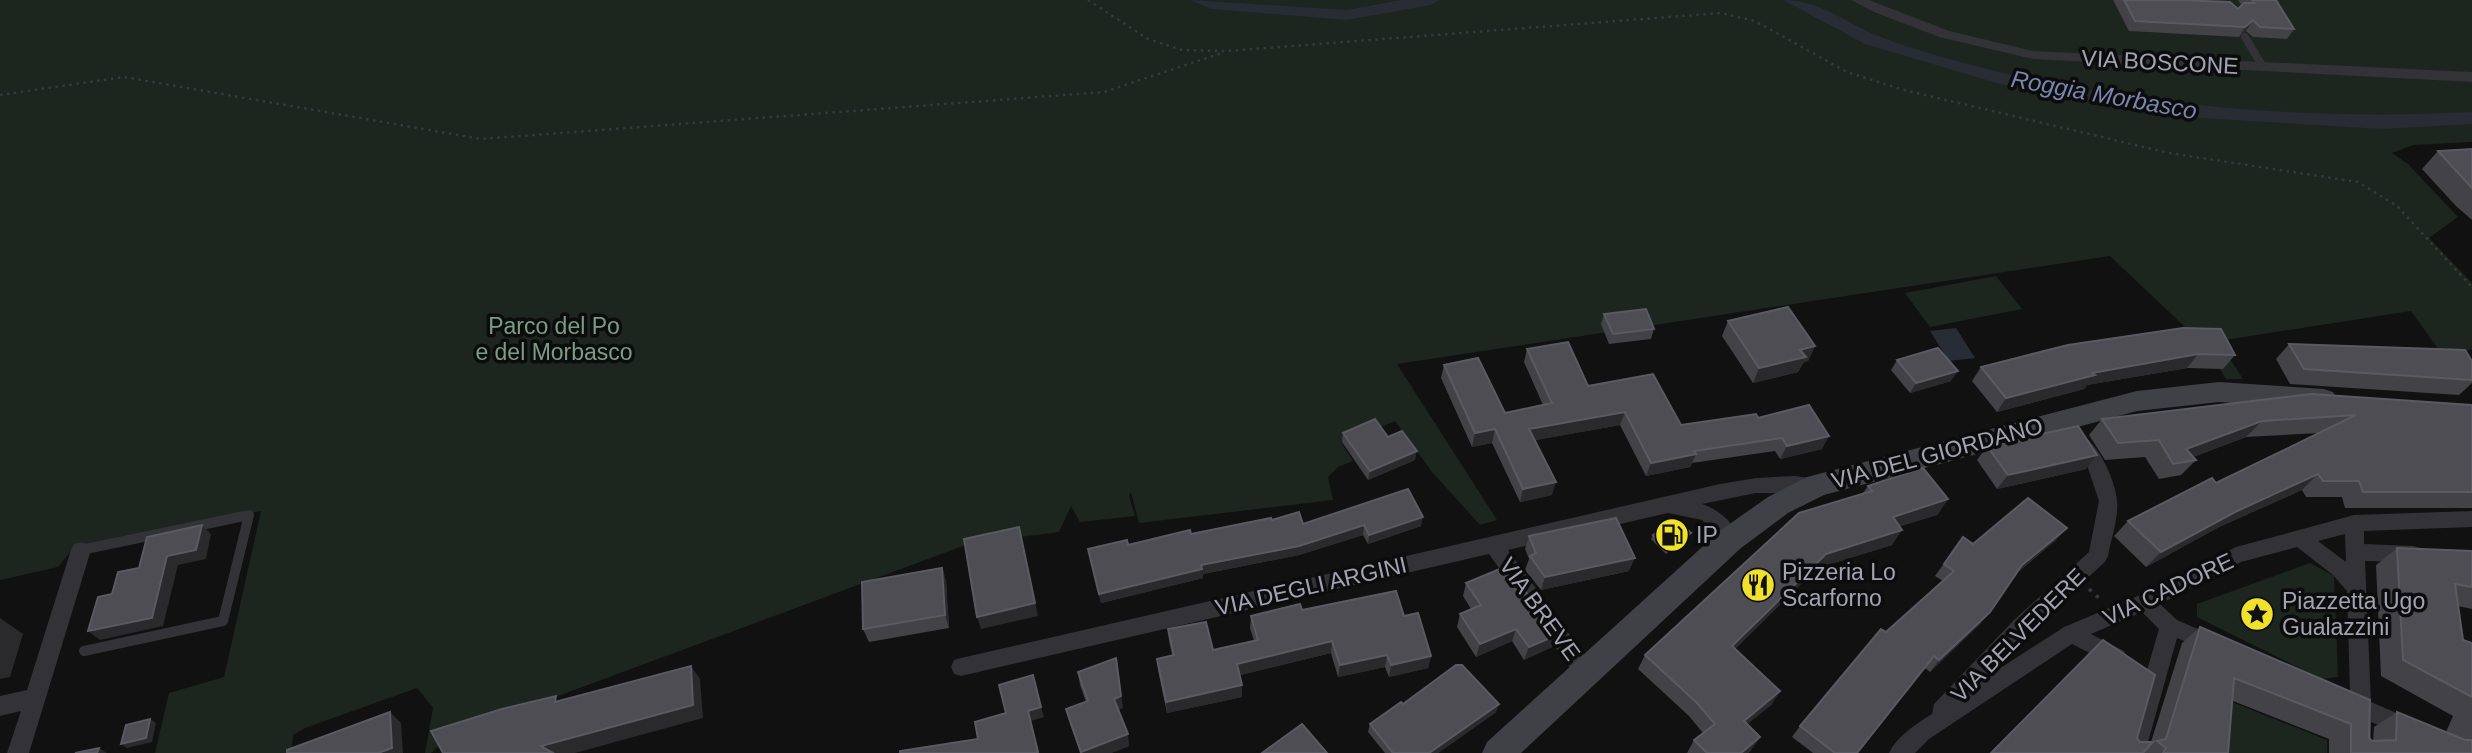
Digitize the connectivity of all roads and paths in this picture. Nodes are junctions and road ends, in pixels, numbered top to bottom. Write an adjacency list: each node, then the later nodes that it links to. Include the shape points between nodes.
1 (1088, 0): 4 (path, via 1148,39 1182,50)
2 (1858, 0): 5 (street, VIA BOSCONE, via 1986,48 2074,58)
3 (2245, 37): 5 (lane)
4 (1227, 51): 7 (path, via 1104,92 481,139 124,77); 8 (path, via 1721,13 1755,21 1847,72 1900,89 2169,153 2358,182 2397,206)
5 (2263, 67): 6 (street, VIA BOSCONE)
6 (2472, 77)
7 (0, 95)
8 (2472, 287)
9 (2352, 401): 10 (street, VIA DEL GIORDANO, via 2219,392 2137,401)
10 (2064, 419): 11 (street, VIA DEL GIORDANO); 21 (street, VIA BELVEDERE, via 2094,459 2108,501 2098,556)
11 (1817, 485): 12 (street, VIA DEGLI ARGINI, via 1764,482); 16 (street, VIA DEL GIORDANO)
12 (1661, 507): 16 (street, VIA DEGLI ARGINI, via 1709,512); 17 (street, VIA DEGLI ARGINI)
13 (2472, 519): 14 (street, VIA CADORE)
14 (2354, 523): 15 (street, VIA CADORE); 19 (street)
15 (2300, 538): 22 (street, via 2340,569); 23 (street, VIA CADORE, via 2236,555)
16 (1731, 539): 30 (street, VIA DEL GIORDANO)
17 (1493, 544): 29 (street, VIA DEGLI ARGINI); 30 (street, VIA BREVE)
18 (81, 550): 27 (lane, via 249,514 223,621); 33 (street)
19 (2357, 552): 20 (street); 22 (street)
20 (2434, 555)
21 (2083, 570): 24 (path, via 2096,580 2087,587); 36 (street, VIA BELVEDERE, via 2021,625)
22 (2358, 590): 35 (street)
23 (2145, 602): 24 (street, VIA CADORE); 25 (street)
24 (2116, 614): 26 (street, VIA CADORE)
25 (2170, 626): 28 (street); 31 (street)
26 (2071, 633): 31 (street); 36 (street, VIA CADORE)
27 (84, 651)
28 (2234, 653)
29 (961, 667)
30 (1587, 675): 39 (street, VIA DEL GIORDANO)
31 (2157, 680): 41 (street)
32 (2323, 691): 35 (street)
33 (34, 698): 34 (street); 38 (street)
34 (0, 706)
35 (2361, 707): 37 (street); 42 (street)
36 (1922, 732): 40 (street, VIA CADORE)
37 (2430, 738)
38 (18, 753)
39 (1498, 753)
40 (1900, 753)
41 (2134, 753)
42 (2360, 753)

